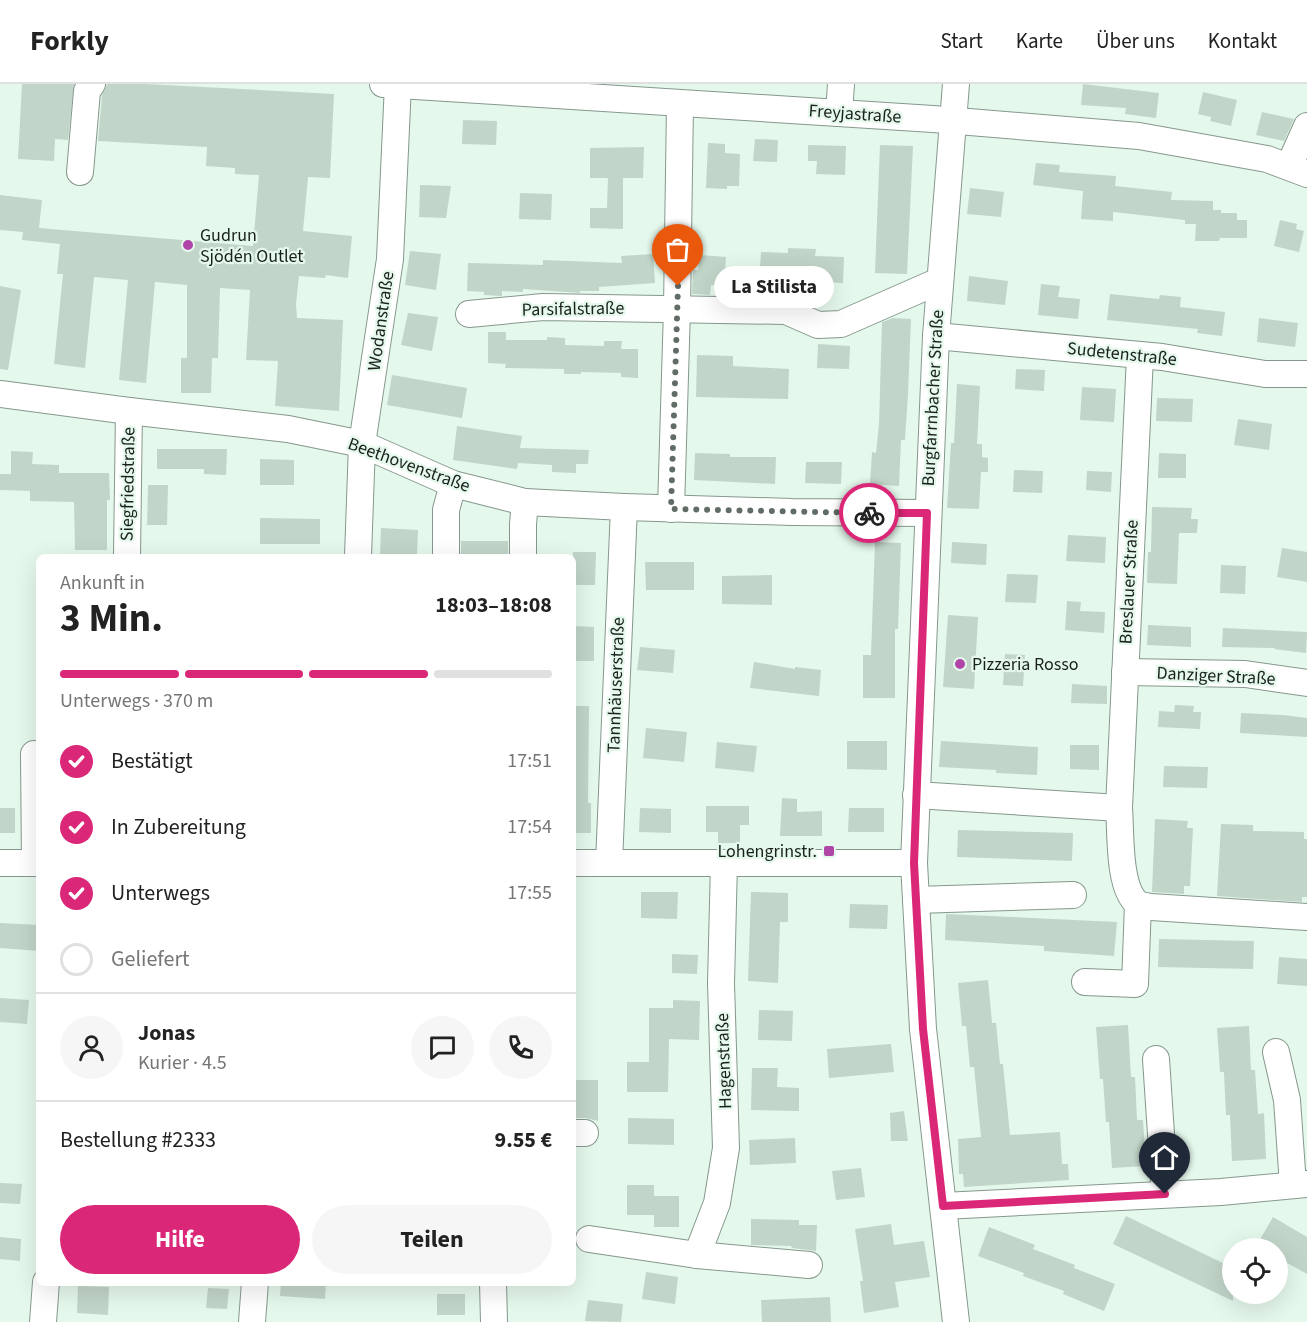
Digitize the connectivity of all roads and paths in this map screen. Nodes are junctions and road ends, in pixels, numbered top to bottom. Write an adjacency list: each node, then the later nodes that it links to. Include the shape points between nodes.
1 (92, 84): 10 (street, via 87,91)
2 (393, 84): 5 (street, Freyjastraße); 19 (street, Wodanstraße, via 390,260)
3 (841, 84): 6 (street)
4 (956, 84): 7 (street, Burgfarrnbacher Straße)
5 (680, 104): 6 (street, Freyjastraße); 12 (street)
6 (839, 113): 7 (street, Freyjastraße)
7 (952, 120): 9 (street, Freyjastraße, via 1138,136 1268,159); 11 (street, Burgfarrnbacher Straße)
8 (1307, 126): 9 (street)
9 (1298, 170)
10 (80, 172)
11 (939, 281): 12 (street, Parsifalstraße, via 841,324 818,325 786,311); 14 (street, Burgfarrnbacher Straße)
12 (677, 309): 13 (street, Parsifalstraße, via 543,307); 23 (street)
13 (469, 314)
14 (936, 336): 15 (street, Sudetenstraße); 24 (street, Burgfarrnbacher Straße)
15 (1140, 356): 16 (street, Sudetenstraße, via 1265,374); 29 (street, Breslauer Straße)
16 (1307, 374)
17 (0, 394): 18 (street, Beethovenstraße)
18 (129, 411): 19 (street, Beethovenstraße, via 288,429); 25 (street, Siegfriedstraße)
19 (362, 444): 20 (street, Beethovenstraße); 26 (street, Wodanstraße)
20 (453, 484): 21 (street, Beethovenstraße); 27 (street, via 446,510)
21 (525, 502): 22 (street, Beethovenstraße); 28 (street)
22 (624, 507): 23 (street, Beethovenstraße); 38 (street, Tannhäuserstraße)
23 (671, 509): 24 (street, Beethovenstraße)
24 (927, 513): 32 (street, Burgfarrnbacher Straße)
25 (127, 554)
26 (358, 554)
27 (446, 554)
28 (523, 554)
29 (1125, 672): 30 (street, Danziger Straße, via 1245,674); 33 (street, Breslauer Straße)
30 (1307, 683)
31 (34, 754): 34 (street)
32 (916, 795): 33 (street); 40 (street, Burgfarrnbacher Straße)
33 (1119, 808): 43 (street, Breslauer Straße, via 1123,870 1129,892)
34 (36, 827)
35 (0, 862): 36 (street)
36 (36, 863)
37 (576, 863): 38 (street)
38 (609, 863): 39 (street)
39 (724, 863): 40 (street); 52 (street, Hagenstraße, via 726,1148 717,1203)
40 (914, 863): 42 (street, Burgfarrnbacher Straße)
41 (1073, 895): 42 (street)
42 (916, 900): 50 (street, Burgfarrnbacher Straße, via 923,1029)
43 (1138, 904): 44 (street); 45 (street, via 1135,984)
44 (1307, 917)
45 (1085, 982)
46 (1276, 1052): 48 (street)
47 (1156, 1059): 49 (street)
48 (1300, 1185): 49 (street)
49 (1165, 1194): 50 (street)
50 (943, 1206): 60 (street, Burgfarrnbacher Straße)
51 (589, 1239): 52 (street)
52 (697, 1255): 53 (street)
53 (809, 1265)
54 (46, 1286): 57 (street)
55 (255, 1286): 58 (street)
56 (493, 1286): 59 (street)
57 (43, 1322)
58 (252, 1322)
59 (494, 1322)
60 (956, 1322)

